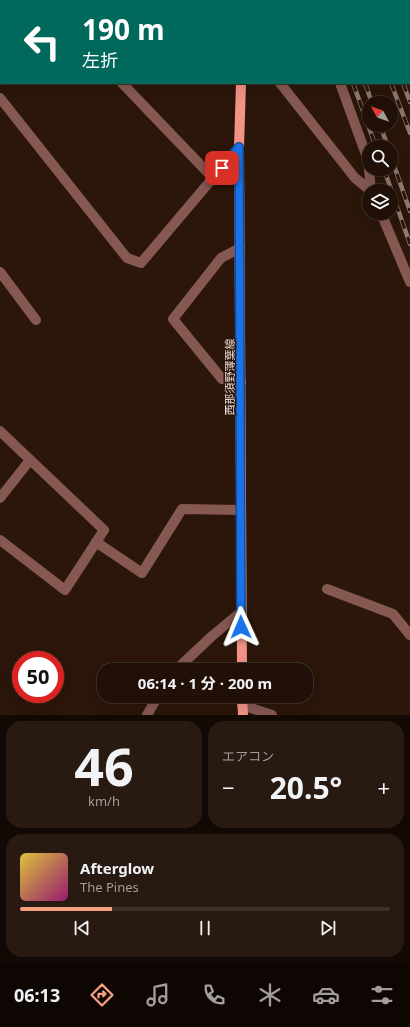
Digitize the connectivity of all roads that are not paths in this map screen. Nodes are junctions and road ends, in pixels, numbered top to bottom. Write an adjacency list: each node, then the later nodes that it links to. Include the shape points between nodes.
1 (123, 84): 8 (street)
2 (241, 84): 7 (main road, 西那須野薄葉線)
3 (281, 84): 9 (street)
4 (340, 84): 6 (street)
5 (0, 98): 8 (street, via 127,258 141,263)
6 (362, 144)
7 (239, 147): 8 (street); 11 (main road, 西那須野薄葉線)
8 (213, 178)
9 (362, 184)
10 (384, 220): 13 (street)
11 (240, 248): 15 (main road, 西那須野薄葉線); 15 (street, via 221,258 173,319 222,379)
12 (0, 272): 14 (street)
13 (410, 282)
14 (36, 320)
15 (241, 382): 19 (main road, 西那須野薄葉線)
16 (0, 431): 17 (street)
17 (30, 460): 18 (street); 21 (street, via 104,530)
18 (0, 498)
19 (241, 510): 21 (street, via 182,509 142,573); 23 (main road, 西那須野薄葉線)
20 (0, 540): 21 (street, via 65,590)
21 (96, 542)
22 (327, 589): 24 (street, via 393,614)
23 (241, 612): 25 (street); 26 (main road, 西那須野薄葉線)
24 (410, 635)
25 (183, 663)
26 (242, 663)
27 (154, 703): 29 (street)
28 (243, 705): 30 (street)
29 (147, 715)
30 (272, 715)

